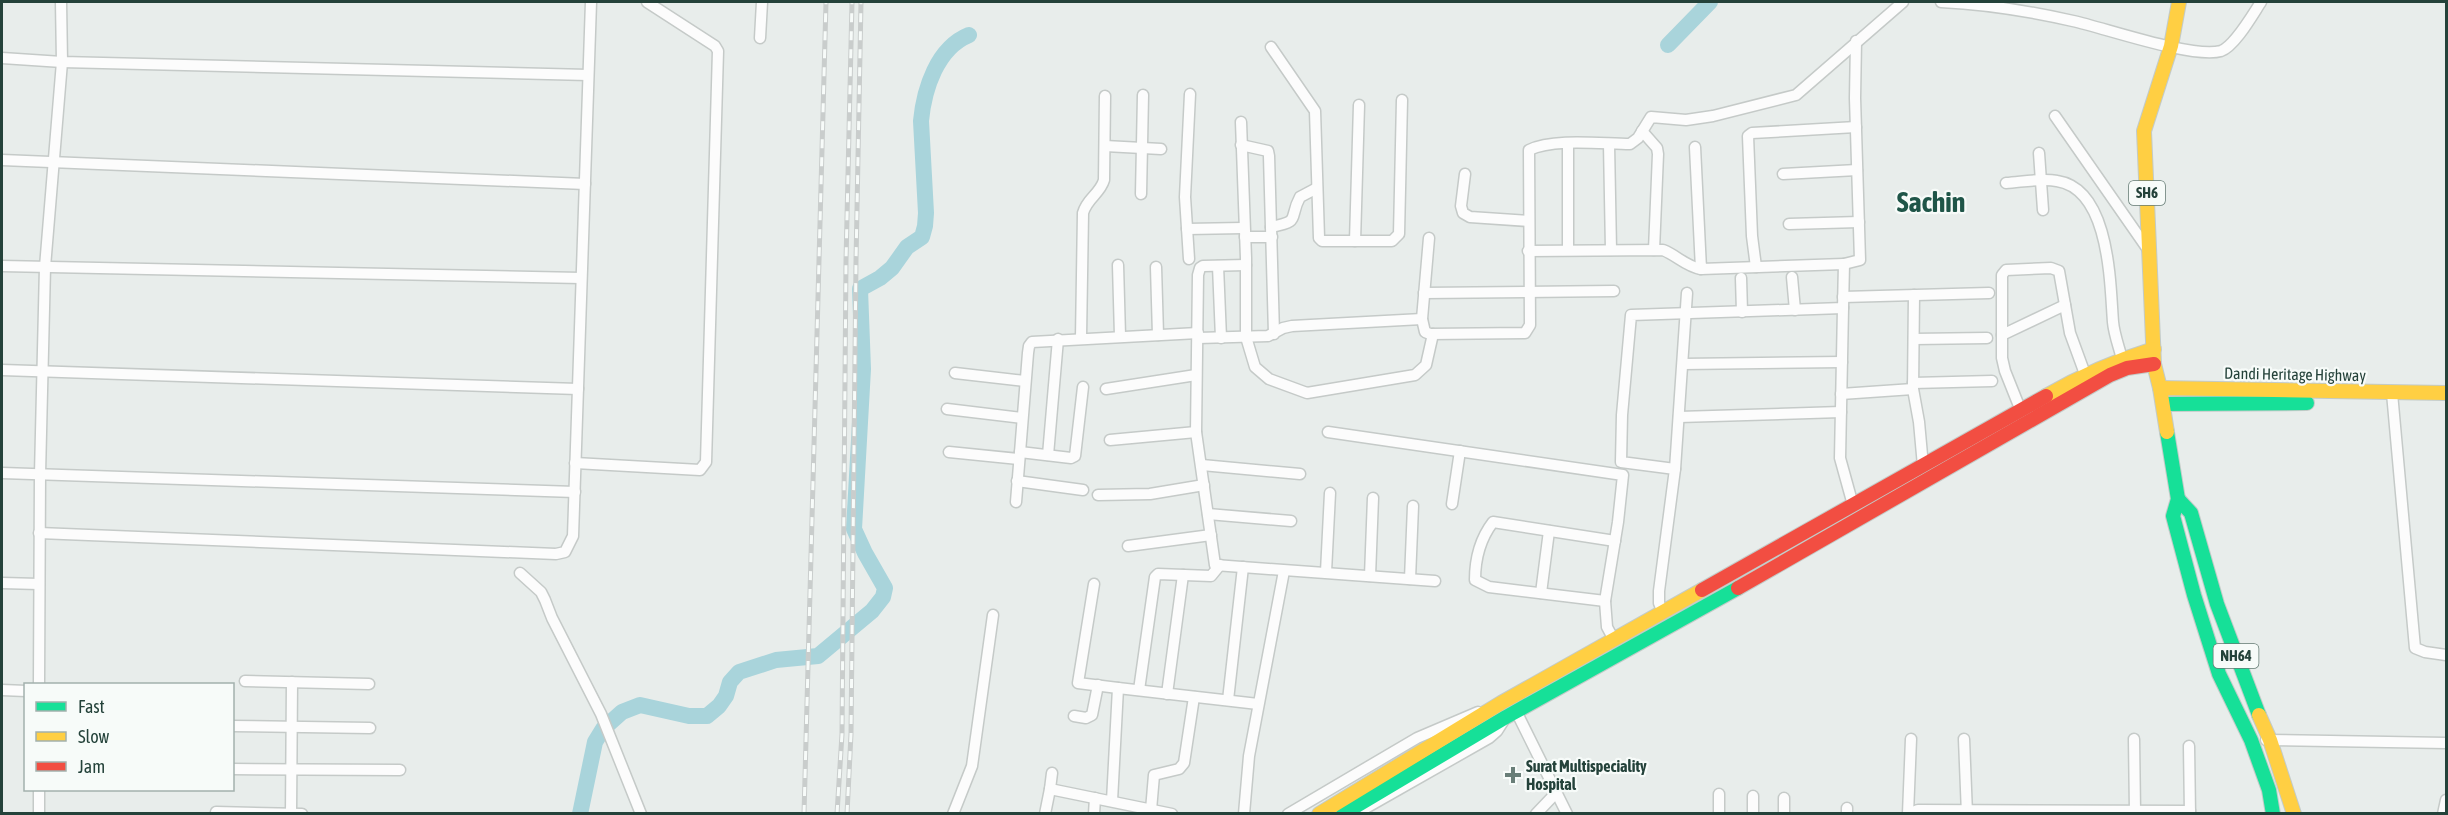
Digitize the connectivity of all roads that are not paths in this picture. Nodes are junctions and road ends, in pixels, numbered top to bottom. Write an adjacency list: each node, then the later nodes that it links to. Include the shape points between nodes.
1 (62, 2): 15 (street)
2 (591, 2): 16 (street)
3 (647, 2): 130 (street, via 718,51 706,462 700,470)
4 (762, 2): 10 (street)
5 (1903, 2): 11 (street)
6 (1941, 2): 9 (street)
7 (2179, 2): 12 (main road, SH6)
8 (2261, 2): 12 (street, via 2224,50 2204,52)
9 (1983, 3): 12 (street)
10 (760, 38)
11 (1856, 41): 24 (street); 25 (street, via 1796,96 1686,120 1651,117)
12 (2171, 46): 57 (main road, SH6, via 2144,131)
13 (1271, 47): 42 (street, via 1316,111)
14 (2, 58): 15 (street)
15 (62, 62): 16 (street); 35 (street)
16 (588, 75): 41 (street)
17 (1190, 94): 48 (street)
18 (1143, 95): 31 (street)
19 (1105, 96): 29 (street)
20 (1402, 100): 52 (street, via 1399,234 1392,241)
21 (1359, 105): 52 (street)
22 (2055, 116): 57 (street)
23 (1241, 122): 28 (street)
24 (1856, 127): 36 (street); 66 (street, via 1748,136)
25 (1642, 131): 27 (street, via 1630,144); 55 (street, via 1658,154)
26 (1568, 144): 27 (street); 45 (street, via 1530,150); 53 (street)
27 (1609, 144): 54 (street)
28 (1241, 145): 49 (street); 50 (street, via 1268,151)
29 (1105, 146): 31 (street); 90 (street, via 1102,186 1089,199 1083,213)
30 (1695, 147): 67 (street)
31 (1142, 148): 32 (street); 43 (street)
32 (1161, 149)
33 (2039, 153): 39 (street)
34 (2, 160): 35 (street)
35 (55, 162): 41 (street); 64 (street)
36 (1857, 170): 38 (street); 46 (street)
37 (1466, 174): 45 (street, via 1463,213 1470,217)
38 (1783, 174)
39 (2041, 181): 40 (street); 44 (street); 96 (street, via 2059,181 2074,189 2093,210 2108,257 2113,326)
40 (2006, 183)
41 (585, 184): 69 (street)
42 (1317, 188): 50 (street, via 1300,197 1290,223); 52 (street, via 1319,238 1327,242)
43 (1141, 194)
44 (2043, 210)
45 (1528, 221): 56 (street)
46 (1859, 222): 47 (street); 59 (street, via 1860,260)
47 (1789, 224)
48 (1187, 229): 49 (street); 58 (street)
49 (1244, 232): 50 (street); 61 (street)
50 (1271, 232): 83 (street)
51 (1429, 238): 72 (street)
52 (1355, 241)
53 (1568, 250): 54 (street); 56 (street)
54 (1611, 250): 55 (street)
55 (1654, 250): 67 (street, via 1663,250 1689,267)
56 (1528, 251): 73 (street)
57 (2150, 252): 95 (main road, SH6)
58 (1189, 259)
59 (1844, 264): 66 (street); 77 (street)
60 (1118, 265): 87 (street)
61 (1246, 265): 63 (street); 89 (street)
62 (2, 266): 64 (street)
63 (1218, 266): 88 (street, via 1203,266 1199,271); 91 (street)
64 (45, 267): 69 (street); 101 (street)
65 (1156, 267): 85 (street)
66 (1756, 267): 67 (street)
67 (1701, 269)
68 (1792, 277): 79 (street)
69 (581, 278): 110 (street)
70 (1741, 278): 80 (street)
71 (1614, 291): 73 (street)
72 (1424, 293): 73 (street); 82 (street)
73 (1529, 293): 84 (street, via 1530,324 1525,333)
74 (1687, 293): 81 (street)
75 (1989, 293): 76 (street)
76 (1914, 295): 77 (street); 94 (street)
77 (1843, 302): 79 (street); 97 (street)
78 (2065, 306): 86 (street); 86 (street, via 2059,271 2006,270 2002,275); 103 (street)
79 (1795, 310): 80 (street)
80 (1742, 312): 81 (street)
81 (1686, 313): 98 (street); 129 (street, via 1631,315 1622,416)
82 (1422, 319): 83 (street, via 1292,326); 84 (street, via 1425,333)
83 (1274, 334): 89 (street)
84 (1433, 334): 89 (street, via 1426,365 1415,375 1307,393 1269,379 1255,367)
85 (1158, 335): 87 (street); 88 (street)
86 (2002, 335): 118 (street, via 2005,371)
87 (1120, 336): 90 (street)
88 (1198, 336): 91 (street); 104 (street)
89 (1246, 337): 91 (street)
90 (1081, 338): 93 (street)
91 (1221, 338)
92 (1987, 338): 94 (street)
93 (1058, 339): 105 (street, via 1032,342); 128 (street)
94 (1914, 339): 107 (street)
95 (2154, 349): 96 (main road); 99 (main road, SH6)
96 (2122, 359): 103 (main road)
97 (1842, 362): 98 (street); 113 (street)
98 (1683, 364): 120 (street)
99 (2154, 364): 109 (main road, SH6); 152 (main road, via 2110,375)
100 (2, 370): 101 (street)
101 (44, 371): 110 (street); 135 (street)
102 (955, 373): 105 (street)
103 (2085, 374): 118 (main road)
104 (1196, 375): 111 (street); 122 (street)
105 (1025, 381): 121 (street)
106 (1992, 381): 107 (street)
107 (1913, 386): 113 (street); 132 (street)
108 (1083, 387): 128 (street, via 1075,456)
109 (2160, 388): 114 (main road, Dandi Heritage Highway); 116 (main road, NH64)
110 (578, 389): 130 (street)
111 (1106, 389)
112 (2446, 393): 114 (main road, Dandi Heritage Highway)
113 (1841, 394): 119 (street)
114 (2392, 397): 115 (main road, Dandi Heritage Highway); 116 (main road, Dandi Heritage Highway); 179 (street, via 2415,648)
115 (2446, 403)
116 (2163, 405): 145 (main road, NH64)
117 (947, 409): 121 (street)
118 (2020, 411): 132 (main road)
119 (1841, 412): 120 (street); 149 (street, via 1840,458)
120 (1679, 417): 133 (street)
121 (1022, 418): 127 (street)
122 (1196, 432): 124 (street); 131 (street)
123 (1328, 432): 125 (street)
124 (1110, 440)
125 (1460, 451): 137 (street); 147 (street)
126 (949, 452): 127 (street)
127 (1019, 455): 128 (street); 138 (street)
128 (1048, 456)
129 (1623, 462): 133 (street); 137 (street)
130 (575, 463): 141 (street)
131 (1202, 465): 136 (street); 139 (street)
132 (1923, 466): 149 (main road)
133 (1675, 469): 174 (street, via 1659,591)
134 (2, 473): 135 (street)
135 (39, 474): 141 (street); 154 (street)
136 (1300, 474)
137 (1623, 475): 156 (street)
138 (1017, 481): 140 (street); 146 (street)
139 (1204, 485): 143 (street, via 1149,494); 150 (street)
140 (1083, 490)
141 (575, 492): 154 (street, via 572,542 565,552 556,554)
142 (1330, 494): 163 (street)
143 (1098, 495)
144 (1373, 498): 166 (street)
145 (2178, 499): 201 (main road, NH64, via 2173,516 2194,596 2219,674); 202 (main road, NH64, via 2191,513 2217,604)
146 (1016, 502)
147 (1452, 504)
148 (1413, 506): 167 (street)
149 (1851, 506): 152 (main road); 158 (main road)
150 (1208, 514): 151 (street); 155 (street)
151 (1291, 521)
152 (1858, 521): 161 (main road)
153 (1549, 531): 156 (street); 172 (street); 172 (street, via 1493,522 1485,533 1475,564 1475,580 1489,587)
154 (39, 533): 170 (street)
155 (1211, 535): 157 (street); 159 (street, via 1215,565)
156 (1615, 541): 173 (street)
157 (1128, 546)
158 (1768, 554): 161 (main road); 174 (main road)
159 (1220, 565): 160 (street); 165 (street, via 1211,576)
160 (1243, 567): 162 (street); 191 (street)
161 (1775, 567): 177 (main road)
162 (1284, 572): 163 (street); 192 (street)
163 (1326, 572): 166 (street)
164 (520, 573): 233 (street, via 541,592 601,714)
165 (1183, 575): 187 (street, via 1155,577); 189 (street)
166 (1370, 576): 167 (street)
167 (1410, 579): 168 (street)
168 (1435, 581)
169 (2, 583): 170 (street)
170 (39, 584): 182 (street)
171 (1094, 584): 184 (street, via 1077,683)
172 (1541, 594): 173 (street)
173 (1605, 601): 178 (street, via 1606,627)
174 (1663, 613): 176 (main road)
175 (993, 615): 234 (street, via 972,766)
176 (1646, 622): 177 (main road); 178 (main road)
177 (1654, 636): 193 (main road)
178 (1614, 640): 193 (main road)
179 (2446, 655)
180 (245, 681): 181 (street)
181 (292, 682): 183 (street); 196 (street)
182 (39, 683)
183 (369, 684)
184 (1098, 686): 185 (street); 194 (street, via 1092,715)
185 (1118, 688): 187 (street); 218 (street)
186 (2, 690): 188 (street)
187 (1139, 690): 189 (street)
188 (24, 691)
189 (1167, 694): 190 (street)
190 (1194, 697): 191 (street); 220 (street, via 1184,763 1179,769 1154,775)
191 (1228, 700): 192 (street)
192 (1258, 704): 238 (street)
193 (1509, 709): 209 (main road); 212 (street); 219 (street, via 1490,738); 239 (street, via 1417,738)
194 (1074, 716)
195 (234, 726): 196 (street)
196 (291, 727): 197 (street); 206 (street)
197 (370, 728)
198 (1911, 739): 248 (street)
199 (1964, 739): 249 (street)
200 (2133, 739): 221 (street)
201 (2251, 740): 202 (street); 250 (main road, NH64)
202 (2270, 740): 203 (street); 251 (main road, NH64)
203 (2446, 743)
204 (2189, 746): 229 (street)
205 (234, 769): 206 (street)
206 (291, 770): 207 (street); 231 (street)
207 (400, 770)
208 (1052, 773): 210 (street)
209 (1381, 785): 240 (main road); 241 (main road)
210 (1050, 789): 215 (street); 235 (street)
211 (39, 791): 230 (street)
212 (1556, 793): 243 (street); 244 (street)
213 (1719, 794): 245 (street)
214 (1753, 796): 246 (street)
215 (1095, 798): 218 (street); 236 (street)
216 (1784, 798): 247 (street)
217 (2446, 800): 252 (street)
218 (1112, 801): 220 (street)
219 (1376, 809): 242 (street)
220 (1145, 811): 237 (street)
221 (2135, 811): 228 (street); 229 (street)
222 (216, 812): 231 (street)
223 (1940, 812): 248 (street); 249 (street)
224 (2005, 812): 225 (street); 249 (street)
225 (2038, 812): 226 (street)
226 (2072, 812): 227 (street)
227 (2098, 812): 228 (street)
228 (2119, 812)
229 (2190, 812)
230 (39, 813)
231 (291, 813): 232 (street)
232 (302, 813)
233 (641, 813)
234 (953, 813)
235 (1045, 813)
236 (1094, 813)
237 (1172, 813)
238 (1244, 813)
239 (1288, 813)
240 (1319, 813)
241 (1343, 813)
242 (1357, 813)
243 (1536, 813)
244 (1567, 813)
245 (1719, 813)
246 (1753, 813)
247 (1784, 813)
248 (1908, 813)
249 (1967, 813)
250 (2274, 813)
251 (2294, 813)
252 (2443, 813)

